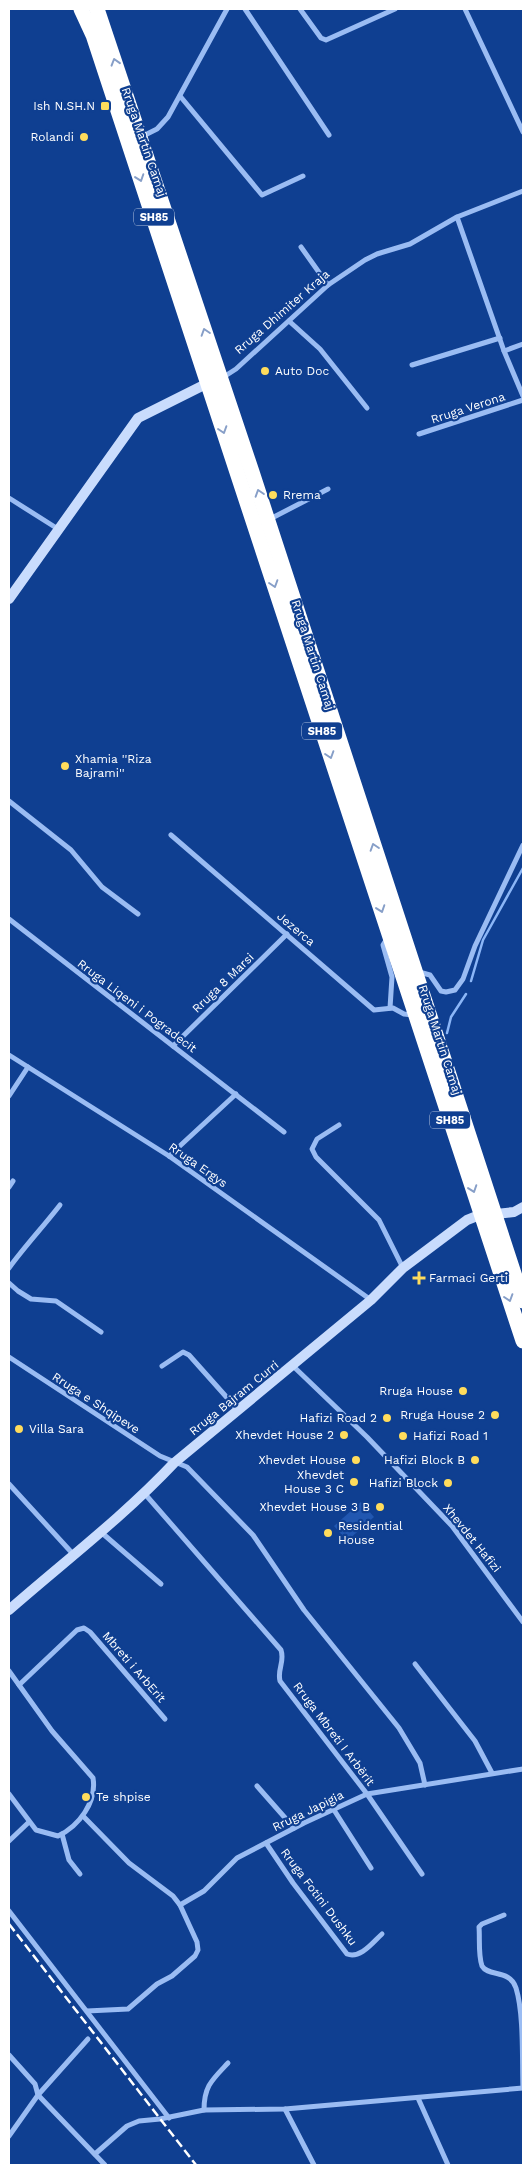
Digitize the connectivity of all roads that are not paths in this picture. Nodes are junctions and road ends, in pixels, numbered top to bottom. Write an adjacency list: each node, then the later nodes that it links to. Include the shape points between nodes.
1 (82, 9): 24 (highway, Rruga Martin Camaj / SH85, one-way to 24)
2 (97, 9): 13 (highway, Rruga Martin Camaj / SH85, one-way to 2)
3 (227, 9): 8 (street)
4 (245, 9): 12 (street)
5 (300, 9): 6 (street, via 321,38 326,40)
6 (395, 9)
7 (465, 9): 10 (street)
8 (180, 96): 13 (street, via 157,129); 14 (street, via 262,195)
9 (523, 115): 10 (street)
10 (516, 118): 11 (street)
11 (523, 132)
12 (330, 135)
13 (139, 138): 24 (highway, Rruga Martin Camaj / SH85, one-way to 13)
14 (303, 176)
15 (523, 191): 16 (street, Rruga Dhimiter Kraja)
16 (457, 217): 18 (street, Rruga Dhimiter Kraja, via 410,244 364,260); 20 (street)
17 (301, 247): 18 (street)
18 (328, 285): 19 (street, Rruga Dhimiter Kraja)
19 (289, 321): 24 (street, Rruga Dhimiter Kraja, via 236,369); 27 (street, via 320,349)
20 (500, 338): 22 (street); 23 (street)
21 (523, 344): 22 (street)
22 (504, 351): 25 (street)
23 (412, 365)
24 (214, 381): 31 (highway, Rruga Martin Camaj / SH85, one-way to 24); 32 (main road, Rruga Dhimiter Kraja, via 138,418); 40 (highway, Rruga Martin Camaj / SH85, one-way to 40)
25 (523, 396)
26 (523, 400): 28 (street, Rruga Verona)
27 (367, 408)
28 (419, 434)
29 (328, 489): 31 (street)
30 (9, 498): 32 (street)
31 (268, 520): 41 (highway, Rruga Martin Camaj / SH85, one-way to 31)
32 (58, 529): 33 (main road, Rruga Dhimiter Kraja)
33 (9, 599)
34 (9, 801): 37 (street, via 71,850 102,887)
35 (170, 836): 39 (street, Jezerca)
36 (523, 845): 41 (street, via 474,946 458,988 450,992 441,991 430,975)
37 (138, 914)
38 (9, 919): 44 (street, Rruga Liqeni i Pogradecit)
39 (287, 934): 42 (street, Jezerca, via 374,1010); 44 (street, Rruga 8 Marsi)
40 (390, 937): 42 (street, via 383,945 392,977); 43 (highway, Rruga Martin Camaj / SH85)
41 (415, 970): 56 (highway, Rruga Martin Camaj / SH85)
42 (390, 1008): 43 (street, Jezerca, via 407,1016)
43 (416, 1015): 56 (highway, Rruga Martin Camaj / SH85, one-way to 56)
44 (172, 1046): 47 (street, Rruga Liqeni i Pogradecit)
45 (9, 1055): 46 (street, Rruga Ergys)
46 (28, 1066): 48 (street); 51 (street, Rruga Ergys)
47 (236, 1094): 50 (street, Rruga Liqeni i Pogradecit); 51 (street)
48 (9, 1096)
49 (338, 1125): 58 (street, via 317,1140 312,1149 316,1157 379,1220)
50 (284, 1132)
51 (169, 1156): 61 (street, Rruga Ergys)
52 (13, 1181): 53 (street)
53 (9, 1187)
54 (60, 1205): 57 (street)
55 (523, 1207): 56 (main road, Rruga Bajram Curri, via 514,1212)
56 (489, 1215): 58 (main road, Rruga Bajram Curri, via 467,1220); 60 (highway, Rruga Martin Camaj / SH85); 64 (highway, Rruga Martin Camaj / SH85, one-way to 64)
57 (9, 1268)
58 (403, 1268): 61 (main road, Rruga Bajram Curri)
59 (9, 1283): 63 (street, via 31,1299 56,1301)
60 (520, 1285): 62 (highway, Rruga Martin Camaj / SH85)
61 (371, 1300): 67 (main road, Rruga Bajram Curri)
62 (523, 1301)
63 (101, 1332)
64 (523, 1341)
65 (9, 1357): 69 (street, Rruga e Shqipeve)
66 (162, 1366): 68 (street, via 183,1352 189,1355)
67 (293, 1366): 68 (main road, Rruga Bajram Curri); 76 (street, Xhevdet Hafizi, via 452,1526)
68 (238, 1410): 69 (main road, Rruga Bajram Curri)
69 (174, 1463): 71 (main road, Rruga Bajram Curri); 83 (street, Rruga e Shqipeve, via 187,1467 253,1535 304,1610 399,1728 420,1763)
70 (9, 1484): 73 (street)
71 (145, 1494): 72 (main road, Rruga Bajram Curri); 86 (street, Rruga Mbreti I Arbërit, via 281,1650 280,1681)
72 (102, 1533): 73 (main road, Rruga Bajram Curri); 74 (street)
73 (74, 1554): 75 (main road, Rruga Bajram Curri)
74 (161, 1584)
75 (9, 1610)
76 (523, 1622)
77 (415, 1664): 82 (street, via 475,1741)
78 (9, 1671): 79 (street)
79 (19, 1685): 80 (street, Mbreti i ArbErit, via 77,1630 84,1628); 88 (street, via 29,1702 92,1778 93,1793)
80 (165, 1719)
81 (523, 1769): 82 (street, Rruga Japigia)
82 (492, 1774): 83 (street, Rruga Japigia)
83 (425, 1785): 86 (street, Rruga Japigia)
84 (257, 1786): 90 (street)
85 (9, 1794): 89 (street)
86 (367, 1794): 87 (street, Rruga Japigia); 96 (street, Rruga Mbreti I Arbërit)
87 (334, 1810): 90 (street, Rruga Japigia); 94 (street)
88 (83, 1816): 91 (street); 97 (street, via 129,1863)
89 (29, 1822): 91 (street, via 44,1834); 92 (street)
90 (294, 1828): 93 (street, Rruga Japigia)
91 (62, 1834): 95 (street, via 69,1860)
92 (9, 1841)
93 (266, 1843): 97 (street, Rruga Japigia, via 237,1858 204,1891); 100 (street, Rruga Fotini Dushku, via 347,1954 359,1954)
94 (371, 1868)
95 (80, 1874)
96 (422, 1874)
97 (180, 1905): 101 (street, via 197,1942 195,1956 128,2009)
98 (9, 1911): 101 (street)
99 (504, 1915): 105 (street, via 479,1927 481,1960 486,1971 506,1976 516,1988)
100 (382, 1934)
101 (86, 2011): 110 (street)
102 (88, 2039): 106 (street)
103 (9, 2055): 106 (street, via 35,2084)
104 (228, 2064): 109 (street, via 210,2082 204,2096)
105 (523, 2088): 107 (street)
106 (38, 2095): 111 (street); 112 (street)
107 (418, 2098): 108 (street); 115 (street)
108 (285, 2109): 109 (street); 114 (street)
109 (204, 2110): 110 (street)
110 (169, 2118): 112 (street, via 139,2121 127,2126)
111 (9, 2136)
112 (95, 2154): 113 (street)
113 (105, 2165)
114 (314, 2165)
115 (448, 2165)

